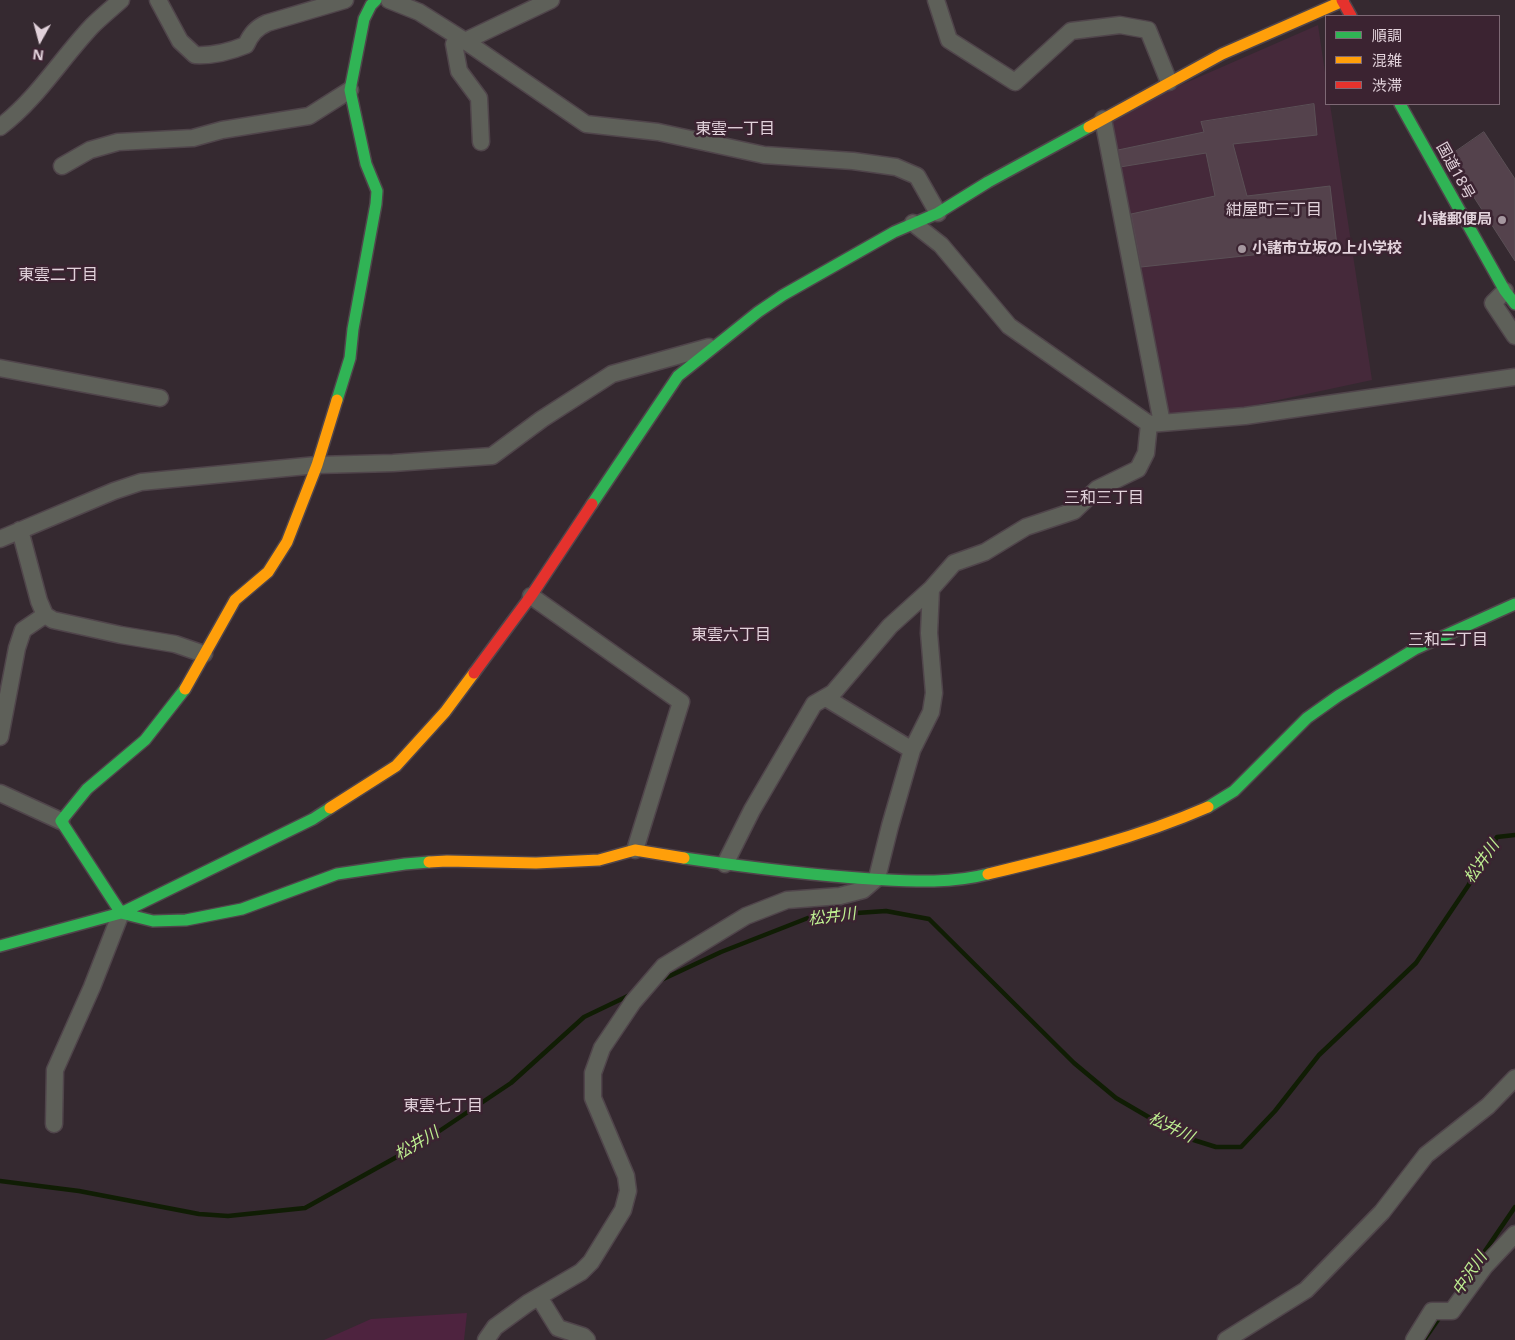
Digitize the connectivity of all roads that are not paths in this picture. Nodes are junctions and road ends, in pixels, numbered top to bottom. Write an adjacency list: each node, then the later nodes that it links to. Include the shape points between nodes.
1 (120, 0): 15 (street, via 92,26 33,98)
2 (158, 0): 3 (street, via 180,41 195,56 234,50 246,45 258,27)
3 (345, 0)
4 (376, 0): 12 (main road, via 364,19)
5 (389, 0): 10 (street, via 419,12)
6 (551, 0): 10 (street)
7 (936, 0): 11 (street, via 949,40 1014,82 1071,31 1120,26 1148,30)
8 (1343, 0): 9 (main road); 11 (main road, via 1222,54)
9 (1350, 15)
10 (465, 41): 16 (street, via 454,44 459,70 479,98); 18 (street, via 586,124 658,132 764,155 896,167 917,176)
11 (1169, 82): 14 (main road)
12 (350, 90): 17 (street, via 309,116 193,138 118,142 90,150); 28 (main road, via 366,164 377,191 376,204 350,358)
13 (1401, 105): 20 (main road, 国道18号)
14 (1103, 119): 18 (main road); 27 (street)
15 (0, 127)
16 (481, 142)
17 (62, 166)
18 (938, 213): 19 (main road)
19 (913, 223): 23 (main road, via 783,295); 27 (street, via 941,245 1009,326)
20 (1510, 289): 21 (main road, 国道18号); 22 (street, via 1493,303)
21 (1515, 304)
22 (1515, 336)
23 (714, 346): 28 (street, via 612,374 542,418 492,456); 32 (main road, via 678,376)
24 (0, 368): 26 (street)
25 (1515, 377): 27 (street, via 1244,416)
26 (160, 398)
27 (1156, 424): 31 (street, via 1138,469 1097,489 1074,511 1026,527 985,552 954,563)
28 (317, 465): 29 (street, via 141,482); 35 (main road, via 287,542 268,572 235,600)
29 (20, 530): 30 (street); 34 (street, via 39,602)
30 (0, 538)
31 (931, 590): 36 (street, via 890,626); 38 (street, via 929,633 934,693 931,712)
32 (530, 596): 41 (street, via 681,702); 44 (main road, via 445,712 396,766 313,818)
33 (1515, 604): 43 (main road, via 1415,649 1338,696 1307,718 1234,791 1188,816 1098,846 974,878 925,882)
34 (46, 615): 35 (street, via 53,620 175,644); 37 (street, via 23,630)
35 (204, 654): 40 (main road, via 180,698 145,740 87,789)
36 (826, 698): 38 (street); 42 (street, via 814,704 752,810)
37 (0, 736)
38 (912, 750): 43 (street)
39 (0, 793): 40 (street)
40 (61, 821): 44 (main road)
41 (635, 850): 42 (main road); 44 (main road, via 599,860 447,860 337,874 242,909 186,920 153,921)
42 (725, 864): 43 (main road)
43 (877, 878): 49 (street, via 863,890 840,896 787,900 746,916 664,966 633,1002 602,1048 593,1073 593,1098 626,1176 628,1191 623,1210 591,1262 581,1272)
44 (120, 913): 45 (main road); 47 (street, via 55,1070)
45 (0, 946)
46 (1515, 1078): 52 (street, via 1488,1106 1426,1155 1382,1212 1306,1290)
47 (54, 1124)
48 (1515, 1234): 53 (street, via 1485,1266 1452,1311 1432,1311)
49 (540, 1297): 50 (street, via 495,1327); 51 (street, via 558,1328)
50 (486, 1340)
51 (587, 1340)
52 (1226, 1340)
53 (1414, 1340)

